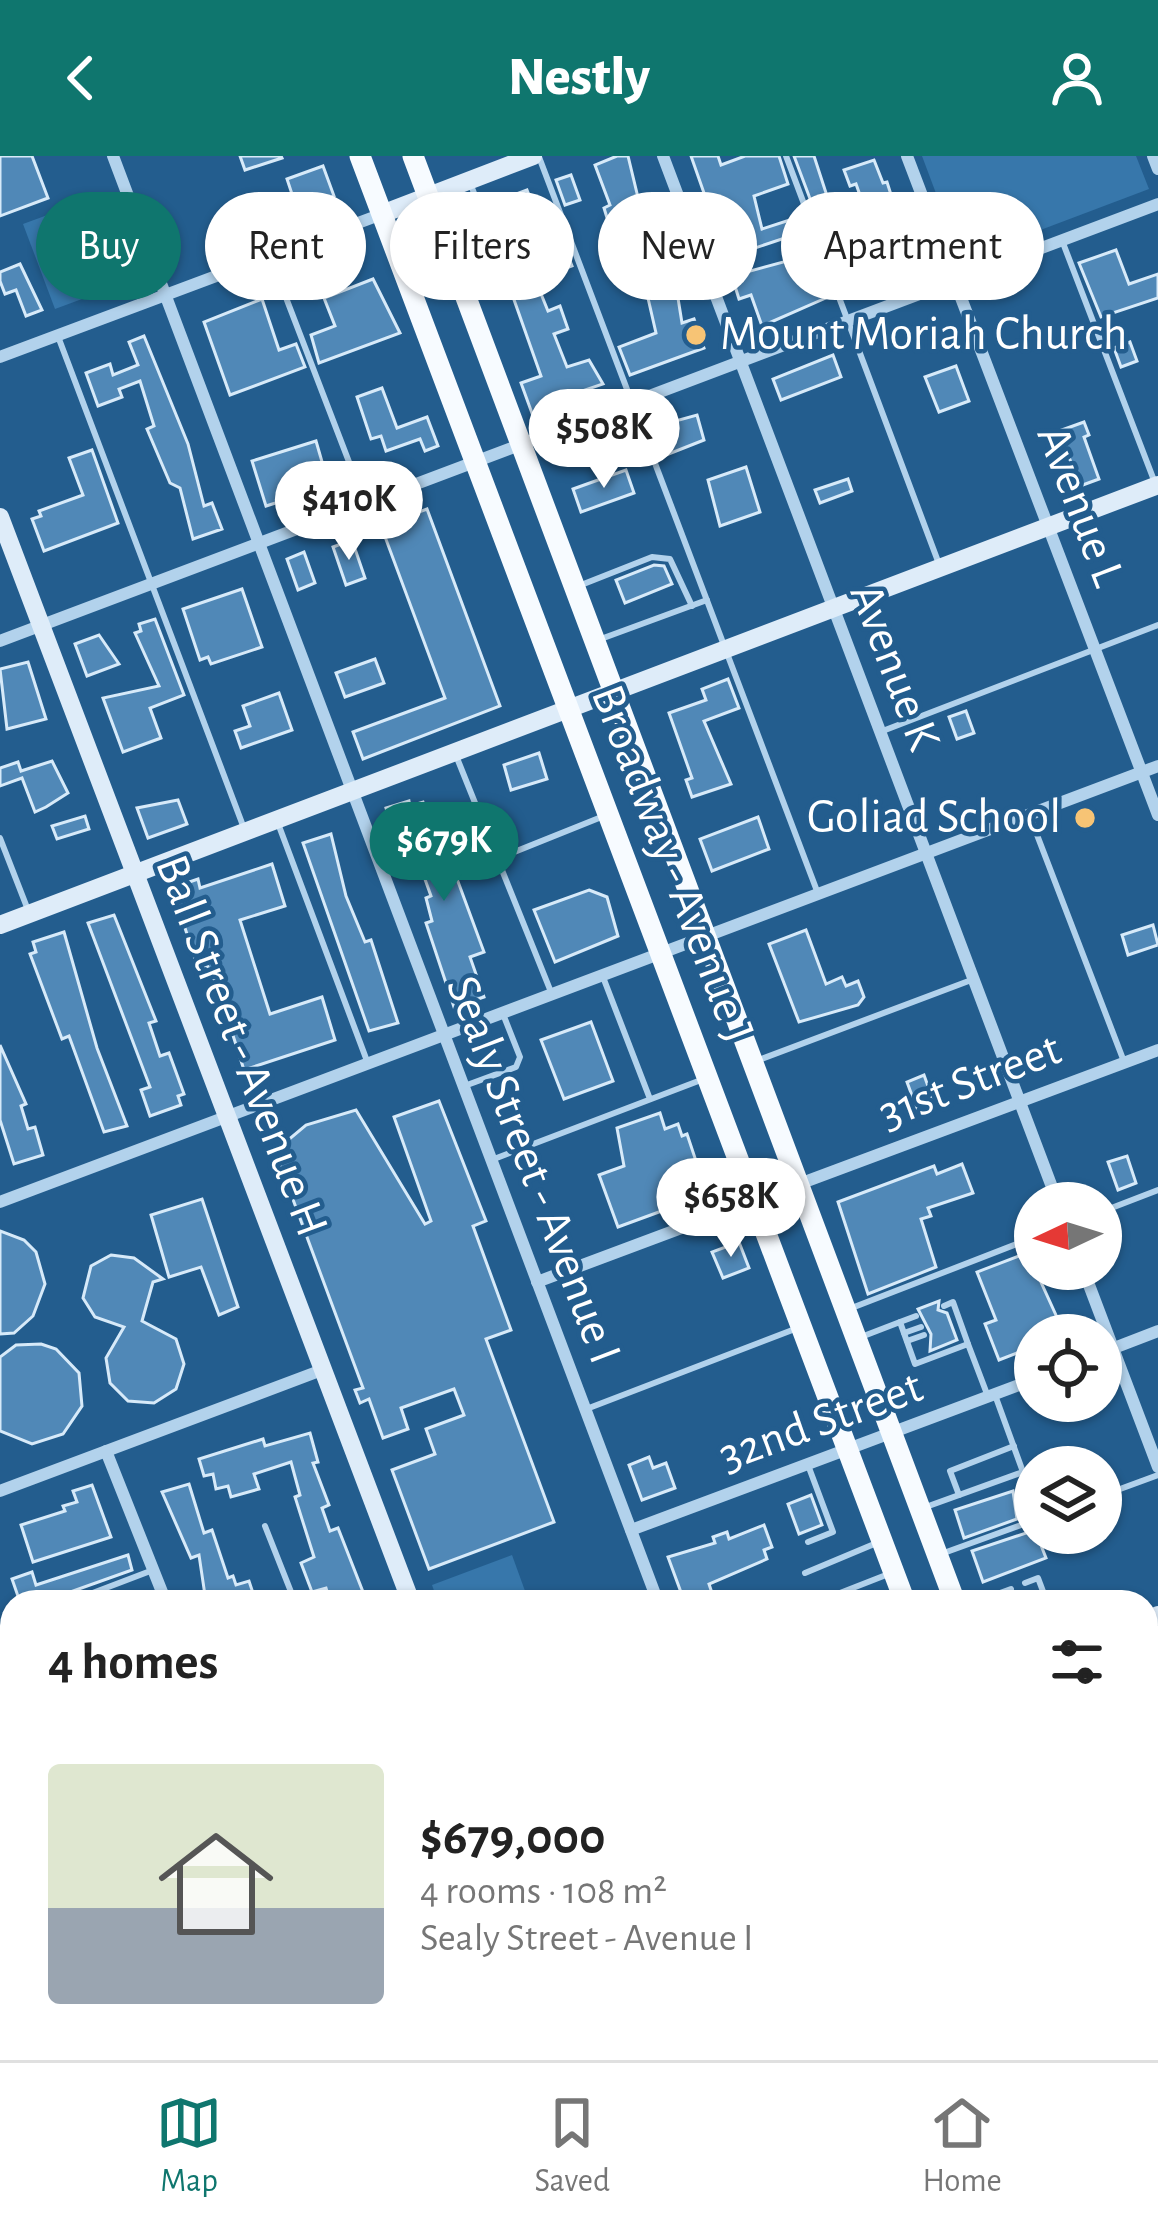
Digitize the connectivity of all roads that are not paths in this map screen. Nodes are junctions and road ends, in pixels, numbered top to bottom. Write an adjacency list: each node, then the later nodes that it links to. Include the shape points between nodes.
1 (112, 156): 11 (street, Sealy Street - Avenue I)
2 (360, 156): 18 (main road, Broadway - Avenue J)
3 (413, 156): 12 (main road, Broadway - Avenue J)
4 (536, 156): 10 (street); 32 (lane)
5 (663, 156): 31 (street, Avenue K)
6 (786, 156): 28 (lane)
7 (907, 156): 15 (street, Avenue L)
8 (1153, 156): 9 (street)
9 (1158, 170)
10 (469, 180): 13 (street); 14 (lane)
11 (126, 192)
12 (427, 192)
13 (436, 192)
14 (474, 192)
15 (921, 192)
16 (1158, 204): 20 (street)
17 (390, 211): 18 (street)
18 (382, 214): 19 (street); 34 (main road, Broadway - Avenue J)
19 (366, 220)
20 (1062, 239): 21 (street); 35 (lane)
21 (1044, 246)
22 (152, 300): 29 (street)
23 (167, 300): 39 (street, Sealy Street - Avenue I)
24 (286, 300): 36 (lane)
25 (466, 300): 33 (main road, Broadway - Avenue J)
26 (898, 300): 28 (street)
27 (963, 300): 38 (street, Avenue L)
28 (847, 319): 31 (street); 40 (lane)
29 (57, 335): 30 (street); 41 (lane)
30 (0, 357)
31 (740, 359): 32 (street); 45 (street, Avenue K)
32 (631, 400): 33 (street); 43 (lane)
33 (518, 446): 34 (street); 42 (main road, Broadway - Avenue J)
34 (476, 463): 36 (street); 53 (main road, Broadway - Avenue J)
35 (1157, 486): 38 (street)
36 (365, 504): 39 (street)
37 (0, 517): 47 (street, Ball Street - Avenue H)
38 (1050, 526): 40 (street); 51 (street, Avenue L)
39 (255, 545): 41 (street); 58 (street, Sealy Street - Avenue I)
40 (940, 567): 45 (street)
41 (152, 584): 47 (street); 63 (lane)
42 (575, 588): 44 (lane, via 662,557); 49 (main road, Broadway - Avenue J)
43 (707, 600): 44 (lane); 50 (lane)
44 (692, 606): 49 (lane)
45 (833, 607): 50 (street); 54 (street, Avenue K)
46 (1158, 625): 51 (lane)
47 (41, 626): 48 (street); 67 (street, Ball Street - Avenue H)
48 (0, 641)
49 (595, 641): 52 (main road, Broadway - Avenue J)
50 (725, 648): 52 (street); 68 (lane)
51 (1096, 649): 54 (lane); 57 (street, Avenue L)
52 (613, 690): 53 (street); 71 (main road, Broadway - Avenue J)
53 (567, 708): 55 (street); 59 (main road, Broadway - Avenue J)
54 (880, 732): 65 (street, Avenue K)
55 (454, 752): 58 (street); 66 (lane)
56 (1158, 766): 57 (street)
57 (1142, 772): 60 (street); 61 (street, Avenue L)
58 (349, 792): 62 (street); 77 (street, Sealy Street - Avenue I)
59 (608, 814): 66 (lane); 72 (main road, Broadway - Avenue J)
60 (1030, 814): 65 (street); 80 (lane)
61 (1158, 815)
62 (277, 821): 63 (street); 81 (lane)
63 (246, 832): 67 (street)
64 (0, 838): 69 (lane)
65 (926, 854): 68 (street); 74 (street, Avenue K)
66 (497, 859): 75 (lane)
67 (134, 874): 69 (street); 86 (street, Ball Street - Avenue H)
68 (818, 894): 71 (street)
69 (29, 913): 70 (street)
70 (0, 925)
71 (706, 937): 72 (street); 79 (main road, Broadway - Avenue J)
72 (661, 954): 73 (street); 82 (main road, Broadway - Avenue J)
73 (603, 977): 75 (street); 84 (lane)
74 (974, 979): 79 (lane); 85 (street, Avenue K)
75 (552, 995): 76 (street)
76 (503, 1014): 77 (street); 83 (lane, via 520,1057 516,1067)
77 (444, 1036): 81 (street); 83 (street, Sealy Street - Avenue I)
78 (1158, 1050): 80 (street, 31st Street)
79 (753, 1062): 89 (main road, Broadway - Avenue J)
80 (1124, 1063): 85 (street, 31st Street)
81 (368, 1064): 86 (street)
82 (707, 1077): 84 (lane); 91 (main road, Broadway - Avenue J)
83 (464, 1087): 87 (street, Sealy Street - Avenue I)
84 (650, 1099): 87 (lane)
85 (1020, 1101): 88 (street, Avenue K); 89 (street, 31st Street)
86 (226, 1117): 92 (street); 107 (street, Ball Street - Avenue H)
87 (491, 1160): 95 (street, Sealy Street - Avenue I)
88 (1050, 1182)
89 (799, 1186): 91 (street, 31st Street); 97 (main road, Broadway - Avenue J)
90 (1158, 1190): 93 (lane)
91 (755, 1201): 95 (street, 31st Street); 100 (main road, Broadway - Avenue J)
92 (0, 1202)
93 (1122, 1204)
94 (1014, 1245): 97 (lane)
95 (537, 1282): 111 (street, Sealy Street - Avenue I)
96 (944, 1306): 105 (lane, via 953,1302)
97 (846, 1311): 104 (main road, Broadway - Avenue J)
98 (916, 1316): 99 (lane)
99 (900, 1322): 103 (lane); 104 (lane)
100 (802, 1326): 111 (lane); 114 (main road, Broadway - Avenue J)
101 (922, 1331): 103 (lane)
102 (1158, 1331): 106 (street)
103 (906, 1337): 105 (lane, via 915,1364)
104 (856, 1339): 112 (main road, Broadway - Avenue J)
105 (968, 1344): 110 (lane)
106 (1122, 1345)
107 (322, 1370): 115 (street); 136 (street, Ball Street - Avenue H)
108 (1122, 1386): 117 (street)
109 (1014, 1387): 110 (street, 32nd Street)
110 (992, 1396): 112 (street, 32nd Street); 113 (lane)
111 (585, 1409): 125 (street, Sealy Street - Avenue I)
112 (892, 1435): 114 (street, 32nd Street); 122 (main road, Broadway - Avenue J)
113 (1014, 1446): 121 (lane, via 950,1471)
114 (848, 1450): 116 (street, 32nd Street); 126 (main road, Broadway - Avenue J)
115 (106, 1451): 120 (street); 129 (street)
116 (808, 1465): 125 (street, 32nd Street); 127 (lane, via 833,1532)
117 (1158, 1471): 119 (lane)
118 (1014, 1475): 121 (lane)
119 (1122, 1487)
120 (0, 1491)
121 (959, 1495): 122 (lane)
122 (920, 1509): 128 (main road, Broadway - Avenue J)
123 (265, 1526): 135 (lane)
124 (1014, 1528): 128 (lane)
125 (631, 1530): 137 (street, Sealy Street - Avenue I)
126 (883, 1540): 130 (main road, Broadway - Avenue J); 131 (lane)
127 (808, 1542)
128 (938, 1555): 140 (main road, Broadway - Avenue J)
129 (153, 1570): 133 (lane); 134 (street)
130 (894, 1572): 138 (lane); 139 (main road, Broadway - Avenue J)
131 (805, 1573)
132 (1025, 1583): 141 (lane, via 1038,1577)
133 (100, 1590)
134 (161, 1590)
135 (290, 1590)
136 (406, 1590)
137 (654, 1590)
138 (848, 1590)
139 (899, 1590)
140 (951, 1590)
141 (1043, 1590)

